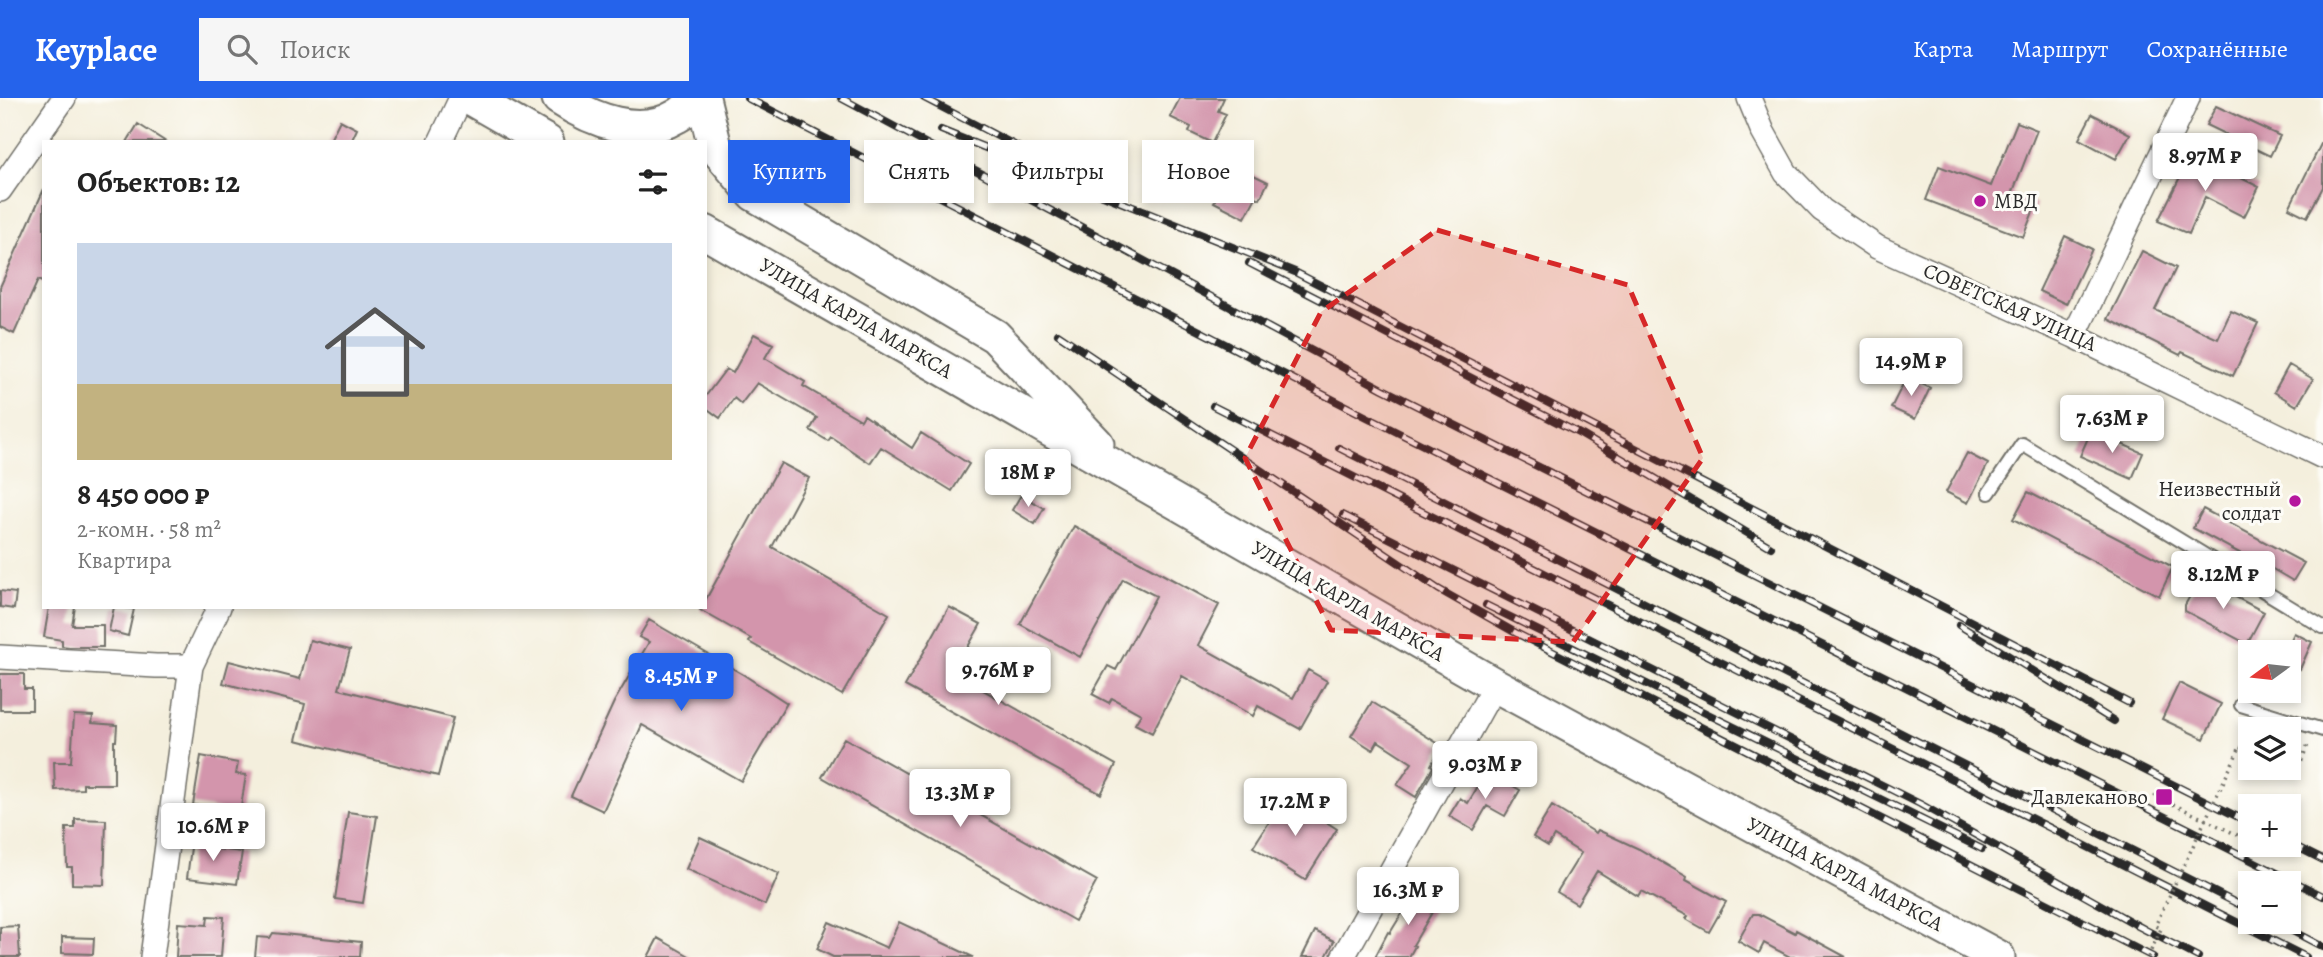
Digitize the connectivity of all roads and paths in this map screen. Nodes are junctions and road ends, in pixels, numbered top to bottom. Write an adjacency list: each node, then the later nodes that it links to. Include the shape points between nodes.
1 (64, 98): 11 (street)
2 (461, 98): 9 (street)
3 (470, 98): 10 (street)
4 (559, 98): 5 (street, via 610,124 648,127 677,117)
5 (698, 98)
6 (703, 98): 15 (street, via 715,147 754,194 995,337)
7 (1749, 98): 13 (street, СОВЕТСКАЯ УЛИЦА, via 1786,173 1822,210 1877,247)
8 (2188, 98): 13 (street)
9 (441, 140)
10 (544, 140)
11 (0, 190)
12 (707, 233): 15 (street, УЛИЦА КАРЛА МАРКСА)
13 (2074, 336): 14 (street, СОВЕТСКАЯ УЛИЦА)
14 (2323, 457)
15 (1120, 469): 21 (street, УЛИЦА КАРЛА МАРКСА)
16 (1989, 493): 18 (lane, via 2022,444)
17 (218, 609): 20 (street)
18 (2323, 627)
19 (0, 657): 20 (street)
20 (191, 666): 29 (street)
21 (1495, 685): 30 (street); 31 (street, УЛИЦА КАРЛА МАРКСА)
22 (2241, 705): 23 (lane)
23 (2319, 729): 25 (path)
24 (2238, 751): 27 (path, bridge)
25 (2301, 764)
26 (2154, 795): 27 (path)
27 (2205, 820): 28 (path); 32 (path, bridge, via 2155,926 2161,929)
28 (2238, 835)
29 (152, 957)
30 (1343, 957)
31 (1998, 957)
32 (2147, 957)

